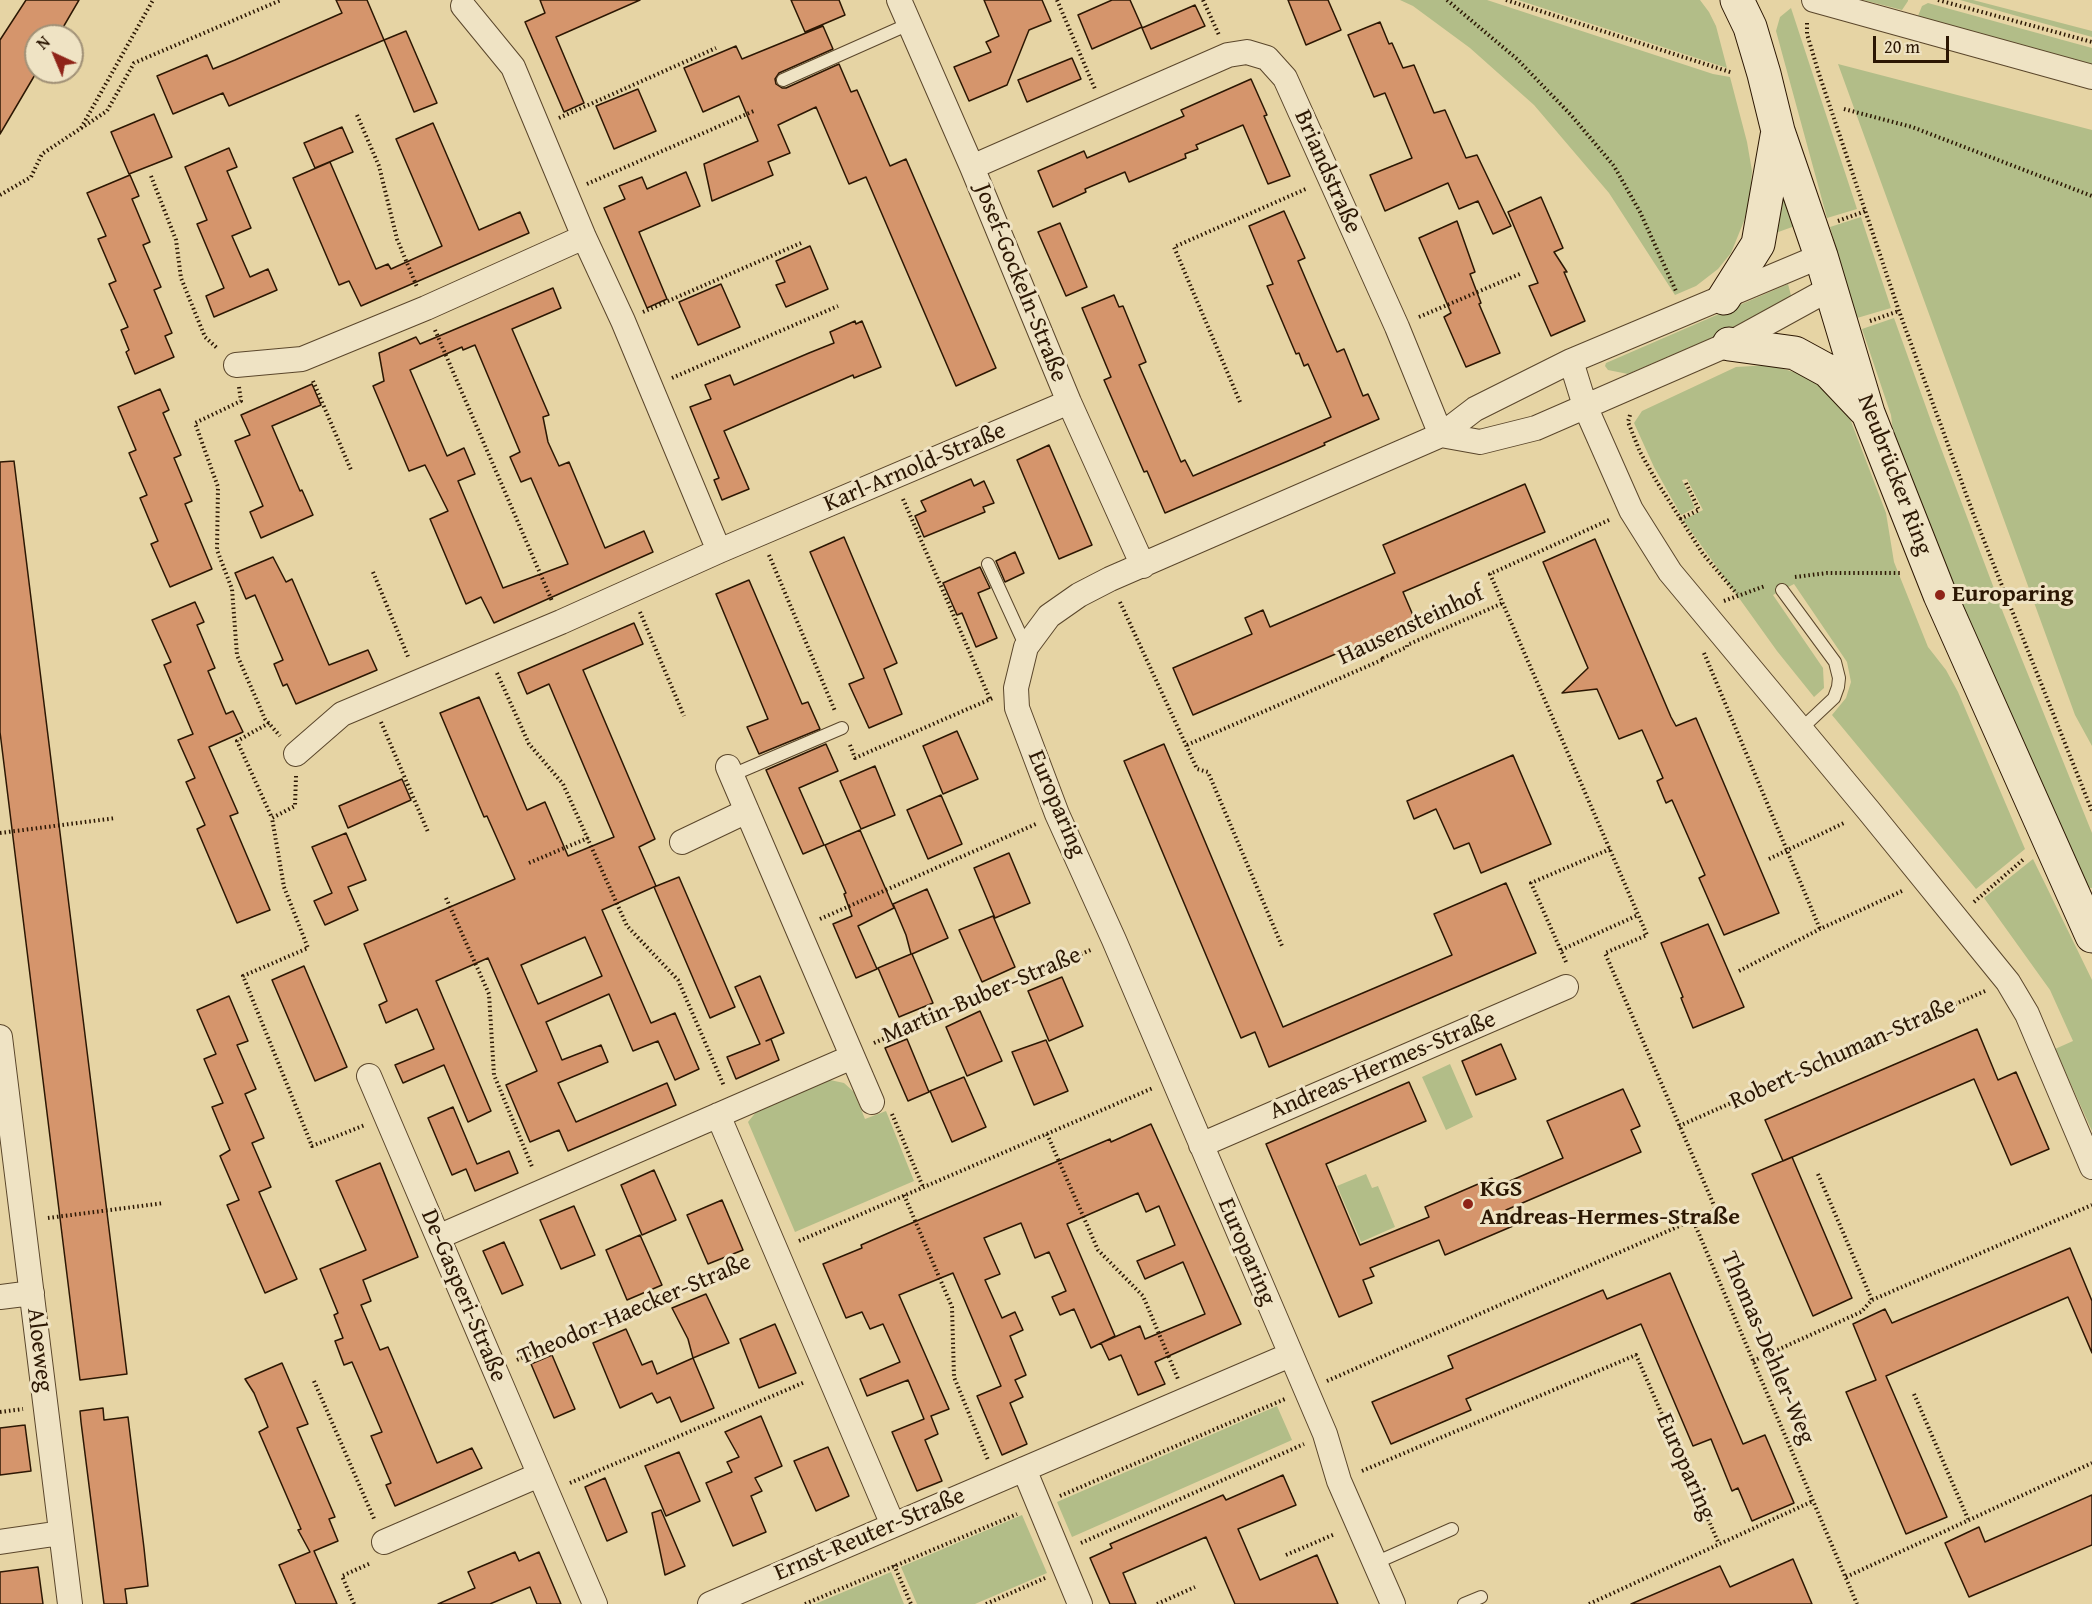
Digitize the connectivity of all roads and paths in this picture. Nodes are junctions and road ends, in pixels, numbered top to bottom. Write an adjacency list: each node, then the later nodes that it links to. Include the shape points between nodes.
1 (153, 0): 26 (path)
2 (281, 0): 26 (path, via 134,63 107,111)
3 (899, 0): 12 (street, Josef-Gockeln-Straße)
4 (1057, 0): 21 (path)
5 (1203, 0): 15 (path)
6 (1447, 0): 39 (path, via 1517,59 1614,166)
7 (1506, 0): 17 (path)
8 (1737, 0): 27 (main road, Neubrücker Ring, via 1750,27)
9 (1938, 0): 13 (path)
10 (456, 3): 25 (street, via 513,67)
11 (1811, 11): 18 (street); 90 (path, via 1807,34 1899,311 1973,513)
12 (909, 24): 19 (lane); 28 (street, Josef-Gockeln-Straße)
13 (2092, 42)
14 (717, 48): 25 (path)
15 (1227, 55): 21 (street, Briandstraße); 30 (street, Briandstraße, via 1247,52 1267,58 1285,78)
16 (1730, 62): 17 (path)
17 (1733, 73): 20 (path)
18 (2092, 76)
19 (783, 80)
20 (1735, 82)
21 (1103, 109): 28 (street, Briandstraße)
22 (1844, 109): 33 (path, via 1912,127)
23 (756, 110): 31 (path)
24 (357, 115): 42 (path, via 379,166 397,239)
25 (539, 127): 31 (street)
26 (81, 129): 32 (path, via 42,154 31,177)
27 (1778, 131): 36 (main road, Neubrücker Ring); 40 (main road, via 1758,244)
28 (972, 166): 50 (street, Josef-Gockeln-Straße)
29 (151, 176): 48 (path, via 176,240 181,278 205,337)
30 (1331, 178): 44 (street, Briandstraße); 51 (path, via 1174,247)
31 (567, 193): 34 (street)
32 (0, 195)
33 (2092, 196)
34 (584, 237): 42 (street); 43 (street)
35 (801, 243): 43 (path)
36 (1821, 256): 38 (main road, Neubrücker Ring); 40 (street, Europaring)
37 (1522, 273): 44 (path)
38 (1831, 288): 45 (street); 54 (main road, Neubrücker Ring)
39 (1679, 297)
40 (1724, 298): 47 (street, Europaring)
41 (838, 306): 49 (path)
42 (426, 308): 46 (street); 73 (path)
43 (623, 321): 49 (street)
44 (1396, 327): 55 (street, Briandstraße)
45 (1730, 344): 52 (street); 54 (main road, via 1795,353 1828,371)
46 (302, 359): 48 (street); 56 (path)
47 (1571, 361): 52 (street); 55 (street, Europaring, via 1475,409)
48 (236, 365): 82 (path, via 241,401 195,423 218,488 217,550 232,589 237,655)
49 (652, 387): 62 (street)
50 (1069, 402): 57 (street, Karl-Arnold-Straße); 65 (street, Josef-Gockeln-Straße)
51 (1240, 402)
52 (1584, 406): 55 (street, via 1536,428 1480,442); 59 (street)
53 (1636, 408): 60 (path, via 1628,422 1640,452)
54 (1868, 413): 107 (main road, Neubrücker Ring, via 1940,595)
55 (1441, 435): 65 (street, Europaring)
56 (351, 470)
57 (893, 476): 61 (street, Karl-Arnold-Straße); 79 (path)
58 (1686, 483): 60 (path, via 1699,510)
59 (1631, 510): 72 (path, via 1490,574); 84 (street, via 1670,572)
60 (1680, 519): 71 (path)
61 (761, 535): 62 (street, Karl-Arnold-Straße); 83 (path)
62 (719, 551): 69 (street, Karl-Arnold-Straße)
63 (988, 564): 74 (lane)
64 (1900, 565): 67 (path)
65 (1143, 566): 68 (street, Europaring)
66 (373, 572): 77 (path)
67 (1902, 573)
68 (1110, 579): 74 (street, Europaring, via 1049,616); 85 (path)
69 (631, 590): 73 (street, Karl-Arnold-Straße); 81 (path)
70 (1782, 590): 84 (lane, via 1835,662 1839,678 1834,698)
71 (1737, 594)
72 (1503, 603): 85 (path, Hausensteinhof); 98 (path, Hausensteinhof)
73 (561, 622): 76 (street, Karl-Arnold-Straße)
74 (1026, 647): 78 (street, Europaring)
75 (1701, 647): 99 (path)
76 (488, 653): 77 (street, Karl-Arnold-Straße); 96 (path, via 529,744 563,784)
77 (419, 681): 80 (street, Karl-Arnold-Straße)
78 (1016, 688): 79 (path); 91 (street, Europaring, via 1017,708)
79 (990, 699): 83 (path, via 855,758)
80 (372, 701): 86 (street, Karl-Arnold-Straße, via 342,714); 94 (path)
81 (684, 716)
82 (269, 723): 86 (path); 93 (path, via 237,741)
83 (843, 728): 87 (lane)
84 (1800, 730): 89 (street)
85 (1187, 745): 111 (path, via 1197,769 1208,772)
86 (296, 754): 93 (path, via 295,806)
87 (730, 771): 88 (street)
88 (747, 811): 97 (street); 108 (street)
89 (1869, 811): 99 (path); 103 (street)
90 (2092, 811)
91 (1057, 814): 108 (path); 110 (street, Europaring)
92 (116, 818): 95 (path)
93 (272, 818): 122 (path, via 284,887 308,948 243,976 312,1146)
94 (428, 832)
95 (0, 833)
96 (588, 838): 102 (path); 121 (path, via 627,926 678,980)
97 (682, 842)
98 (1610, 849): 105 (path, Hausensteinhof); 105 (path, via 1531,884 1561,950)
99 (1787, 851): 101 (path); 109 (path)
100 (2032, 853): 106 (path)
101 (1769, 859)
102 (529, 863)
103 (1924, 880): 106 (street); 109 (path)
104 (446, 898): 129 (path, via 489,993 494,1075)
105 (1638, 915): 123 (path, Hausensteinhof, via 1647,935 1605,953)
106 (1955, 918): 113 (street)
107 (2089, 922)
108 (798, 929): 116 (street)
109 (1820, 929): 112 (path)
110 (1113, 940): 116 (path, Martin-Buber-Straße); 119 (street, Europaring)
111 (1282, 946)
112 (1739, 971)
113 (2008, 982): 123 (path, Robert-Schuman-Straße); 126 (street, via 2027,1014)
114 (1566, 987): 125 (street, Andreas-Hermes-Straße)
115 (0, 1037): 117 (street, Aloeweg)
116 (852, 1054): 120 (street); 121 (street)
117 (2, 1072): 134 (street, Aloeweg)
118 (369, 1076): 122 (street, De-Gasperi-Straße)
119 (1172, 1080): 124 (path); 125 (street, Europaring)
120 (872, 1102): 128 (path, via 888,1107)
121 (726, 1112): 129 (street); 136 (street, Theodor-Haecker-Straße)
122 (386, 1117): 135 (street, De-Gasperi-Straße)
123 (1679, 1126): 133 (path, via 1716,1210)
124 (1047, 1134): 128 (path); 147 (path, via 1098,1250 1143,1296)
125 (1201, 1145): 140 (street, Europaring)
126 (2092, 1167)
127 (1818, 1174): 139 (path)
128 (922, 1187): 130 (path)
129 (543, 1191): 135 (street)
130 (904, 1195): 136 (path); 151 (path, Ernst-Reuter-Straße, via 952,1307 954,1377)
131 (164, 1203): 134 (path)
132 (2092, 1205): 139 (path)
133 (1693, 1220): 141 (path, Thomas-Dehler-Weg); 145 (path)
134 (23, 1221): 137 (street, Aloeweg)
135 (438, 1237): 142 (street, De-Gasperi-Straße)
136 (776, 1250): 142 (path, Theodor-Haecker-Straße); 143 (street, Theodor-Haecker-Straße)
137 (32, 1293): 138 (street, Aloeweg); 159 (street, Aloeweg)
138 (0, 1297)
139 (1872, 1300): 141 (path, via 1861,1312)
140 (1290, 1355): 145 (street, Europaring); 147 (street, Ernst-Reuter-Straße)
141 (1753, 1361): 154 (path, Thomas-Dehler-Weg)
142 (494, 1369): 153 (street, De-Gasperi-Straße)
143 (827, 1372): 153 (path); 157 (street, Theodor-Haecker-Straße)
144 (314, 1381): 161 (path)
145 (1306, 1390): 148 (street, Europaring)
146 (1914, 1394): 155 (path)
147 (1186, 1399): 150 (street, Ernst-Reuter-Straße)
148 (1325, 1434): 152 (street, Europaring); 164 (path, via 1179,1499)
149 (2092, 1462): 155 (path)
150 (1024, 1469): 151 (street, Ernst-Reuter-Straße); 164 (street)
151 (996, 1481): 157 (street, Ernst-Reuter-Straße)
152 (1339, 1481): 156 (street, Europaring); 162 (path, Europaring, via 1636,1355)
153 (543, 1484): 161 (street); 172 (street, De-Gasperi-Straße)
154 (1813, 1501): 162 (path, Europaring); 167 (path, Thomas-Dehler-Weg)
155 (1968, 1520): 167 (path)
156 (1358, 1524): 163 (path); 165 (street, Europaring)
157 (893, 1525): 173 (street, Ernst-Reuter-Straße)
158 (1452, 1529): 165 (lane)
159 (61, 1533): 160 (street); 170 (street, Aloeweg)
160 (0, 1542)
161 (384, 1542): 171 (path, via 376,1561 342,1576)
162 (1719, 1544): 180 (path, Europaring)
163 (1286, 1555)
164 (1061, 1561): 175 (path); 176 (street)
165 (1375, 1563): 178 (street, Europaring)
166 (894, 1565): 174 (path)
167 (1846, 1576): 181 (path, Thomas-Dehler-Weg)
168 (1195, 1587): 177 (path)
169 (1481, 1597): 179 (lane)
170 (70, 1604)
171 (354, 1604)
172 (594, 1604)
173 (710, 1604)
174 (911, 1604)
175 (986, 1604)
176 (1080, 1604)
177 (1157, 1604)
178 (1394, 1604)
179 (1464, 1604)
180 (1589, 1604)
181 (1857, 1604)

